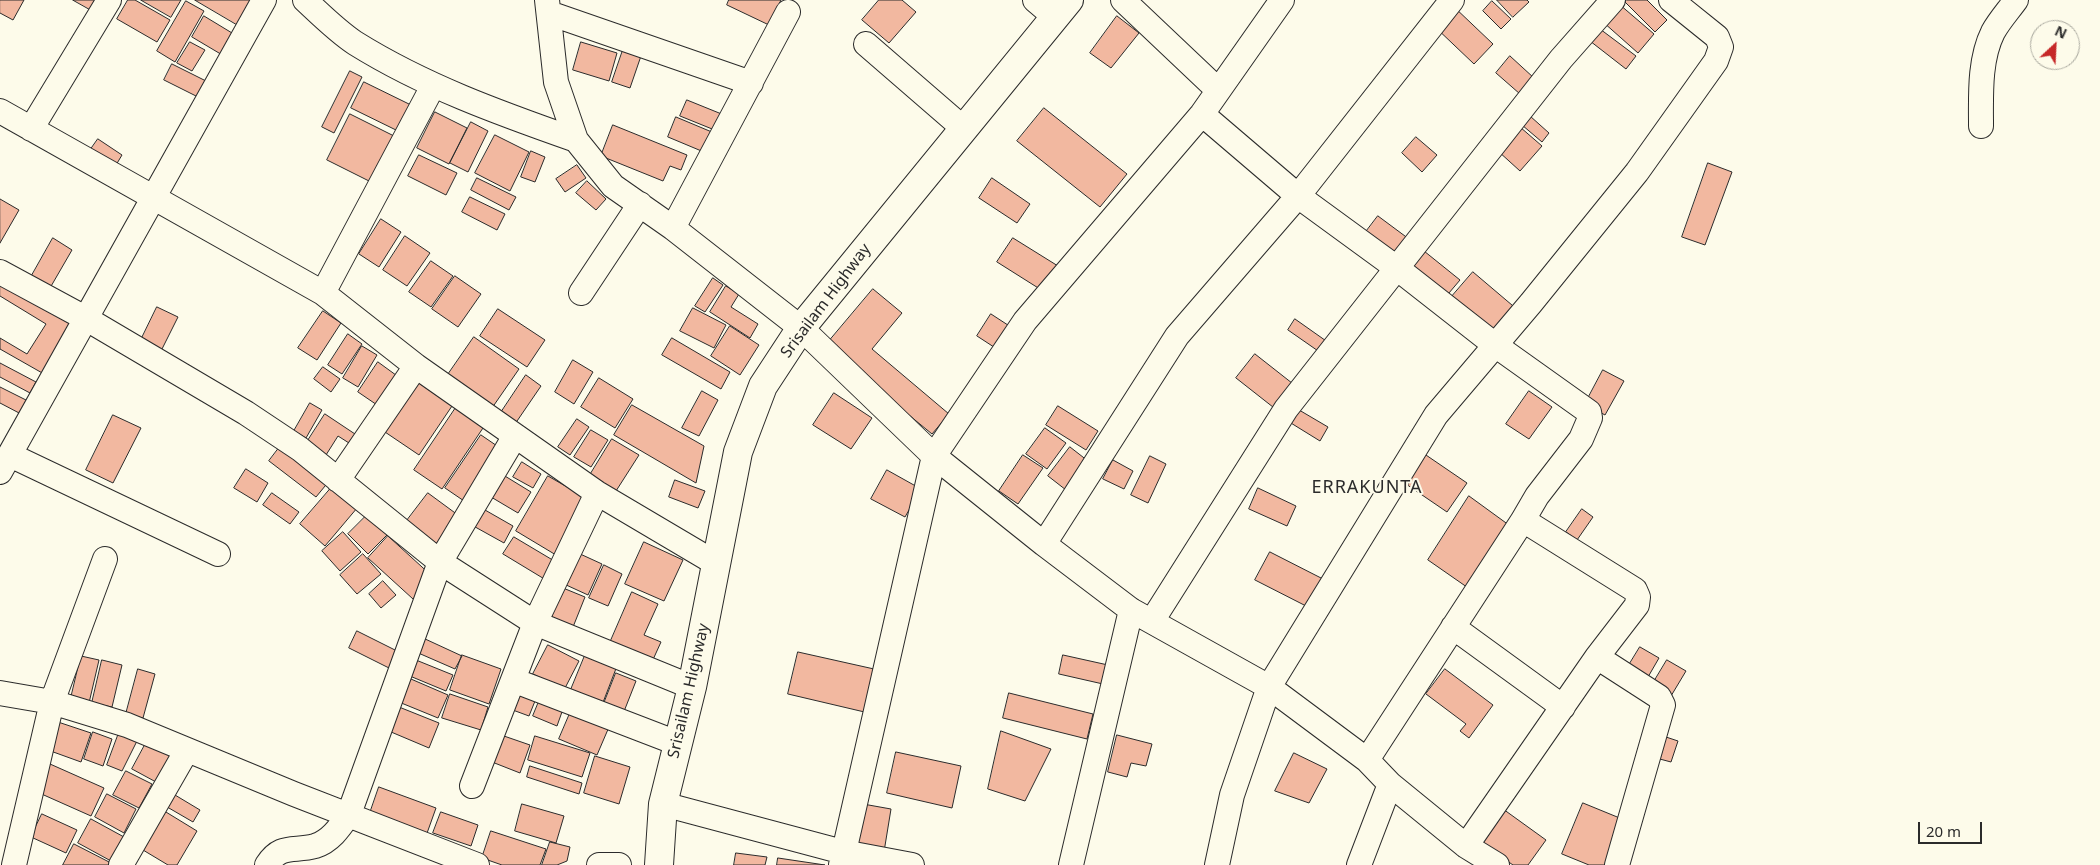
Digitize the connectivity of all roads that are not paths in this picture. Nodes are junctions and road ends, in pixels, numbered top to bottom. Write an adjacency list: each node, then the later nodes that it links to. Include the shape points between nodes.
1 (109, 0): 21 (street)
2 (264, 0): 23 (street)
3 (305, 0): 15 (street, via 353,42)
4 (1123, 0): 16 (street)
5 (1282, 0): 16 (street)
6 (1452, 0): 24 (street)
7 (1613, 0): 27 (street, via 1561,59)
8 (1671, 0): 33 (street, via 1716,37 1721,47 1716,61 1637,172)
9 (2016, 0): 19 (street, via 1993,33 1985,57 1981,88)
10 (1053, 6): 20 (highway, Srisailam Highway)
11 (548, 7): 14 (street); 22 (street, via 556,82)
12 (788, 12): 14 (street)
13 (866, 44): 20 (street)
14 (751, 83): 26 (street)
15 (433, 86): 22 (street); 30 (street)
16 (1218, 90): 18 (street)
17 (0, 112): 21 (street)
18 (1202, 114): 24 (street); 36 (street, via 1025,321)
19 (1982, 126)
20 (963, 128): 32 (highway, Srisailam Highway)
21 (31, 129): 23 (street)
22 (576, 140): 25 (street, via 613,186)
23 (153, 196): 30 (street); 31 (street)
24 (1298, 196): 27 (street); 41 (street, via 1178,336)
25 (640, 204): 26 (street); 29 (street)
26 (673, 228): 32 (street)
27 (1398, 269): 33 (street); 47 (street, via 1286,409)
28 (0, 272): 31 (street)
29 (581, 293)
30 (323, 294): 34 (street)
31 (85, 318): 37 (street); 38 (street, via 246,413 300,449)
32 (802, 328): 36 (street); 45 (highway, Srisailam Highway, via 763,386 738,452)
33 (1495, 345): 40 (street, via 1589,412 1590,418 1581,439 1537,496); 53 (street, via 1436,414)
34 (416, 366): 35 (street); 38 (street)
35 (515, 436): 39 (street); 44 (street)
36 (934, 456): 41 (street); 65 (street)
37 (3, 465): 42 (street)
38 (338, 480): 44 (street)
39 (597, 493): 45 (street); 48 (street)
40 (1523, 520): 49 (street); 50 (street, via 1635,590 1638,597 1636,605)
41 (1044, 544): 46 (street)
42 (218, 554)
43 (105, 559): 55 (street)
44 (440, 562): 48 (street); 63 (street)
45 (717, 564): 52 (highway, Srisailam Highway)
46 (1131, 610): 47 (street); 74 (street)
47 (1152, 621): 53 (street)
48 (535, 623): 51 (street); 52 (street)
49 (1453, 627): 56 (street); 59 (street)
50 (1597, 657): 56 (street); 78 (street, via 1659,697 1663,705)
51 (512, 680): 57 (street); 61 (street)
52 (692, 687): 57 (highway, Srisailam Highway)
53 (1269, 687): 59 (street); 75 (street, via 1232,796)
54 (0, 693): 55 (street)
55 (52, 702): 58 (street, via 127,725); 66 (street)
56 (1562, 707): 64 (street)
57 (677, 744): 62 (highway, Srisailam Highway)
58 (187, 750): 63 (street); 67 (street)
59 (1366, 760): 60 (street)
60 (1390, 784): 64 (street); 76 (street)
61 (472, 786)
62 (662, 804): 65 (street); 72 (highway, Srisailam Highway)
63 (349, 814): 68 (street, via 335,834 316,846 288,848 273,855); 69 (street)
64 (1466, 846): 77 (street)
65 (842, 858): 73 (street)
66 (14, 865)
67 (121, 865)
68 (266, 865)
69 (477, 865)
70 (599, 865): 71 (street)
71 (619, 865)
72 (659, 865)
73 (912, 865)
74 (1071, 865)
75 (1217, 865)
76 (1360, 865)
77 (1497, 865)
78 (1617, 865)

